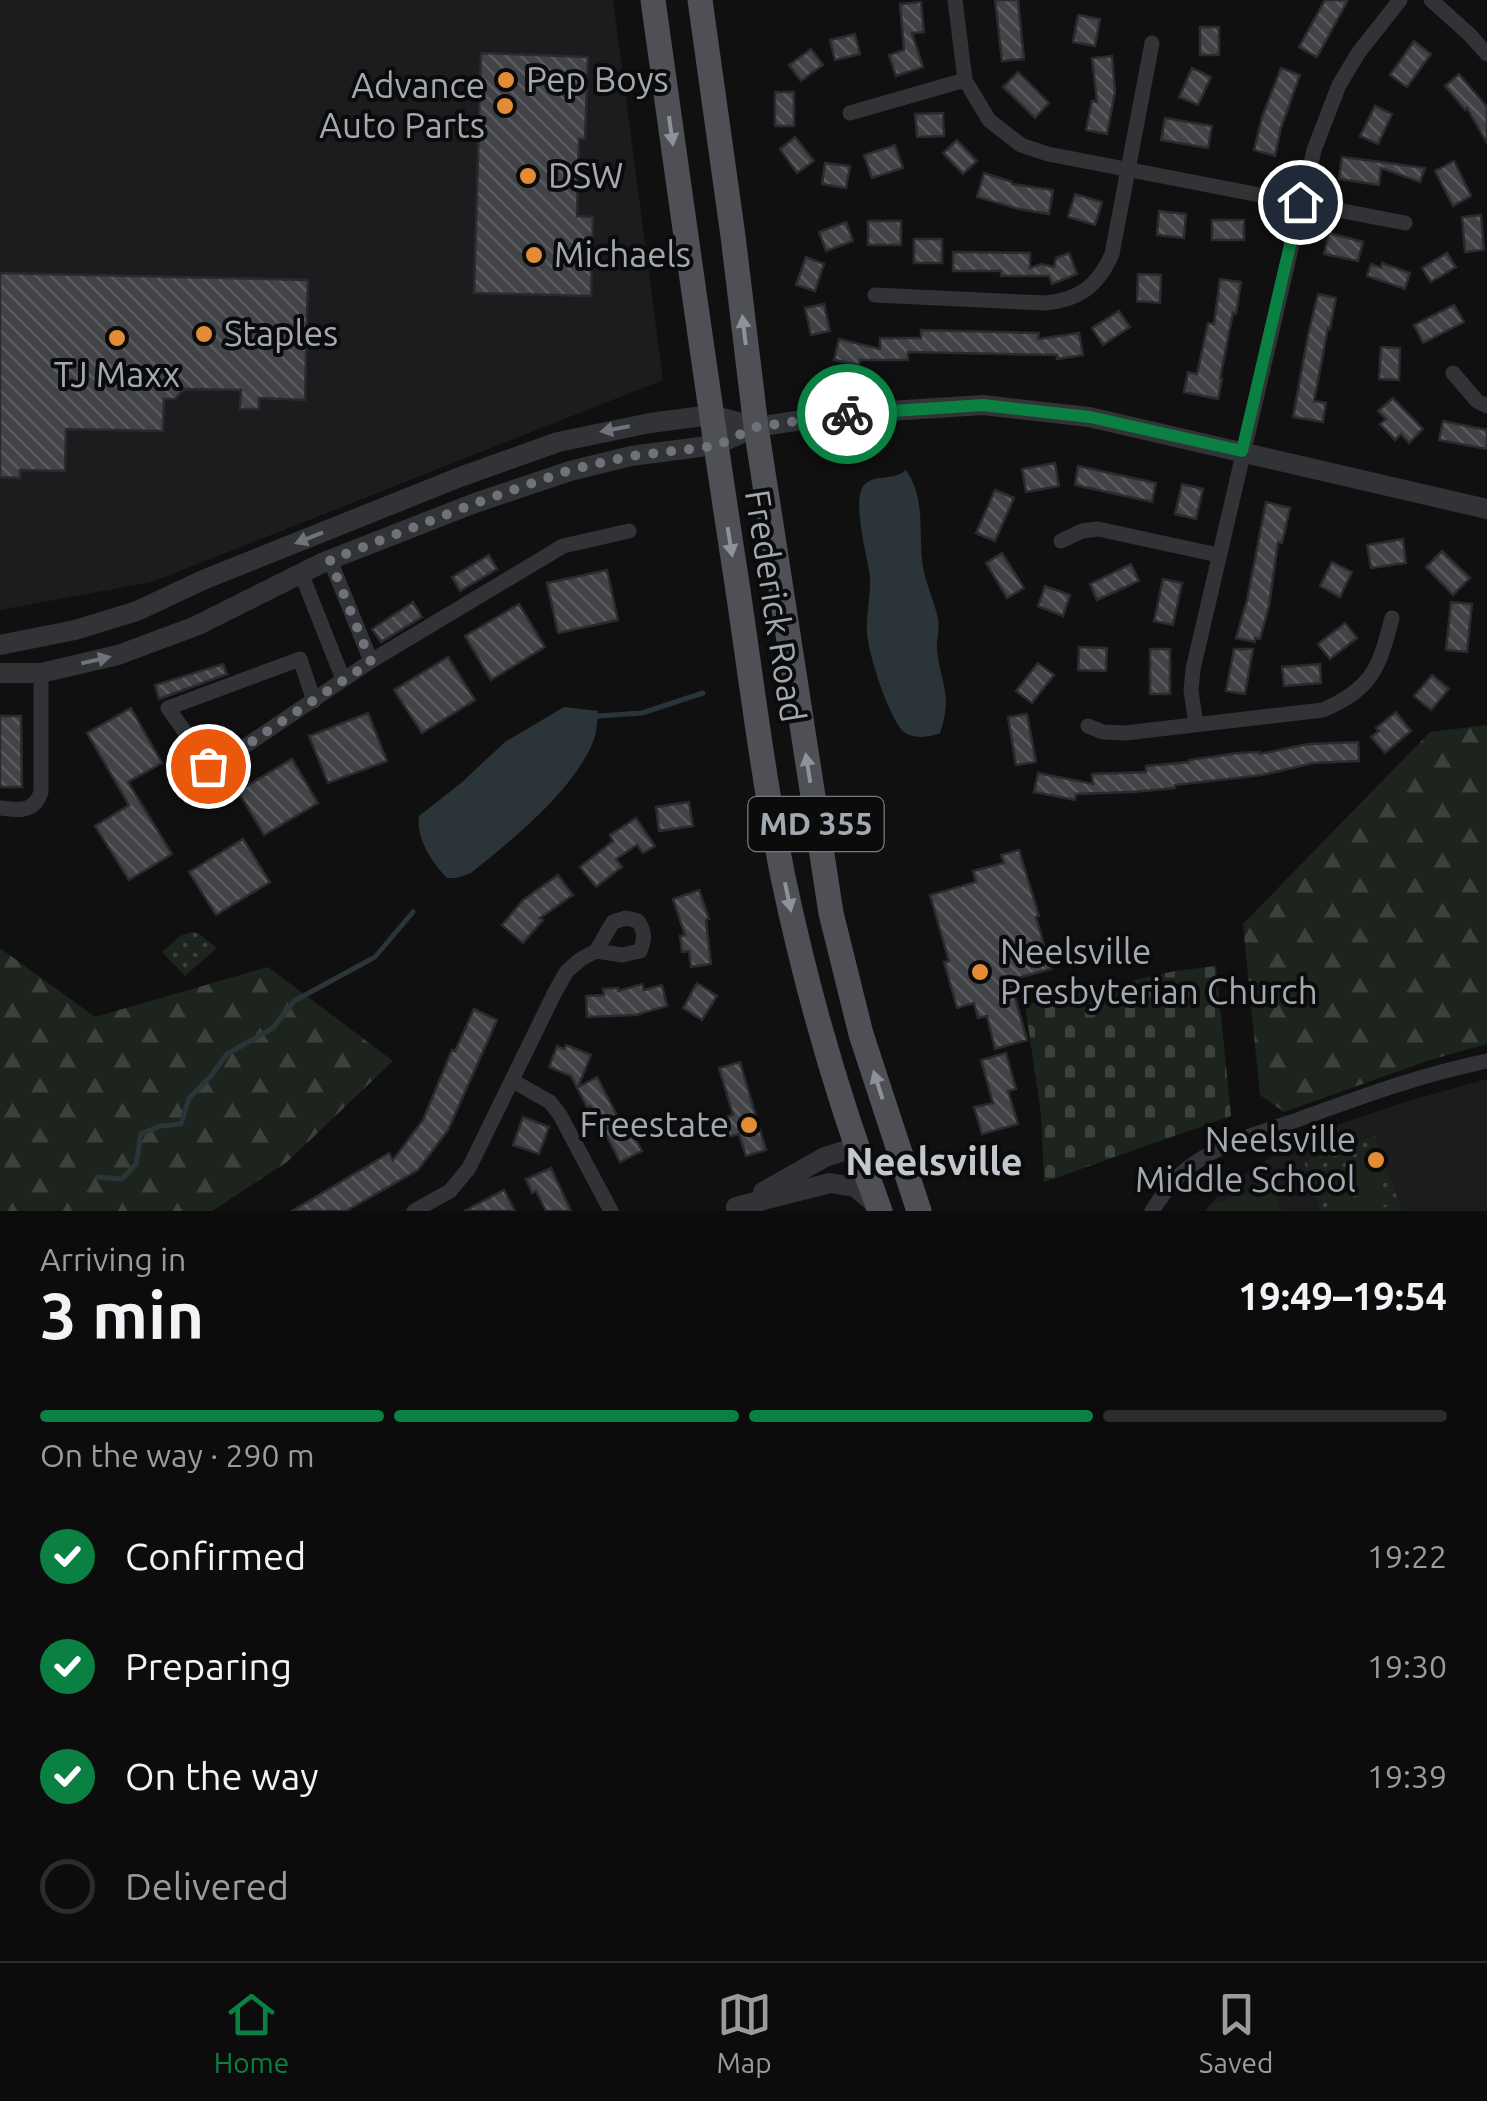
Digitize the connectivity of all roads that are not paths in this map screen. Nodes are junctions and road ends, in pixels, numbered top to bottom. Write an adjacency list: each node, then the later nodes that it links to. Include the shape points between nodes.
1 (653, 0): 16 (main road, Frederick Road / MD 355, one-way to 16)
2 (700, 0): 17 (main road, Frederick Road / MD 355, one-way to 2)
3 (955, 0): 8 (street)
4 (1400, 0): 11 (street, via 1339,85)
5 (1430, 0): 7 (street)
6 (1152, 43): 10 (street)
7 (1487, 54)
8 (965, 80): 9 (street); 10 (street, via 989,120 1020,145)
9 (850, 113)
10 (1128, 170): 11 (street); 13 (street, via 1112,254 1085,292 1044,303)
11 (1300, 202): 12 (street); 19 (street)
12 (1405, 223)
13 (876, 295)
14 (1453, 373): 15 (street)
15 (1487, 406)
16 (711, 415): 17 (street); 18 (main road, Frederick Road / MD 355); 27 (street, one-way to 27, via 542,448 137,611)
17 (756, 427): 18 (street); 19 (street, via 983,405 1090,417); 45 (main road, Frederick Road / MD 355, one-way to 17, via 861,1034 831,914)
18 (716, 446): 24 (street, via 570,470); 39 (main road, Frederick Road / MD 355, one-way to 39, via 782,872)
19 (1242, 451): 20 (street); 23 (street)
20 (1487, 509)
21 (630, 530): 28 (street, via 564,546)
22 (1061, 541): 23 (street, via 1098,529)
23 (1218, 555): 33 (street, via 1193,670)
24 (330, 560): 25 (street); 28 (street)
25 (301, 573): 30 (street, one-way to 25, via 180,632); 31 (street)
26 (1392, 618): 33 (street, via 1381,659 1350,698 1323,710)
27 (0, 645)
28 (371, 662): 31 (street)
29 (0, 673): 30 (street)
30 (42, 673): 35 (street, via 38,802 27,810)
31 (343, 679): 32 (street)
32 (314, 701): 32 (street, via 211,769 168,708 300,659)
33 (1196, 724): 34 (street, via 1125,733)
34 (1088, 726)
35 (0, 808)
36 (596, 951): 38 (street, via 567,971)
37 (1487, 1060): 46 (street, via 1424,1075 1212,1152 1176,1179)
38 (513, 1081): 42 (street, via 469,1168 450,1191); 43 (street, via 560,1115)
39 (856, 1147): 40 (street); 41 (main road, Frederick Road / MD 355); 44 (main road, via 884,1168)
40 (732, 1209): 41 (street, via 830,1182 855,1186)
41 (879, 1209)
42 (414, 1211)
43 (612, 1211)
44 (908, 1211)
45 (919, 1211)
46 (1152, 1211)

